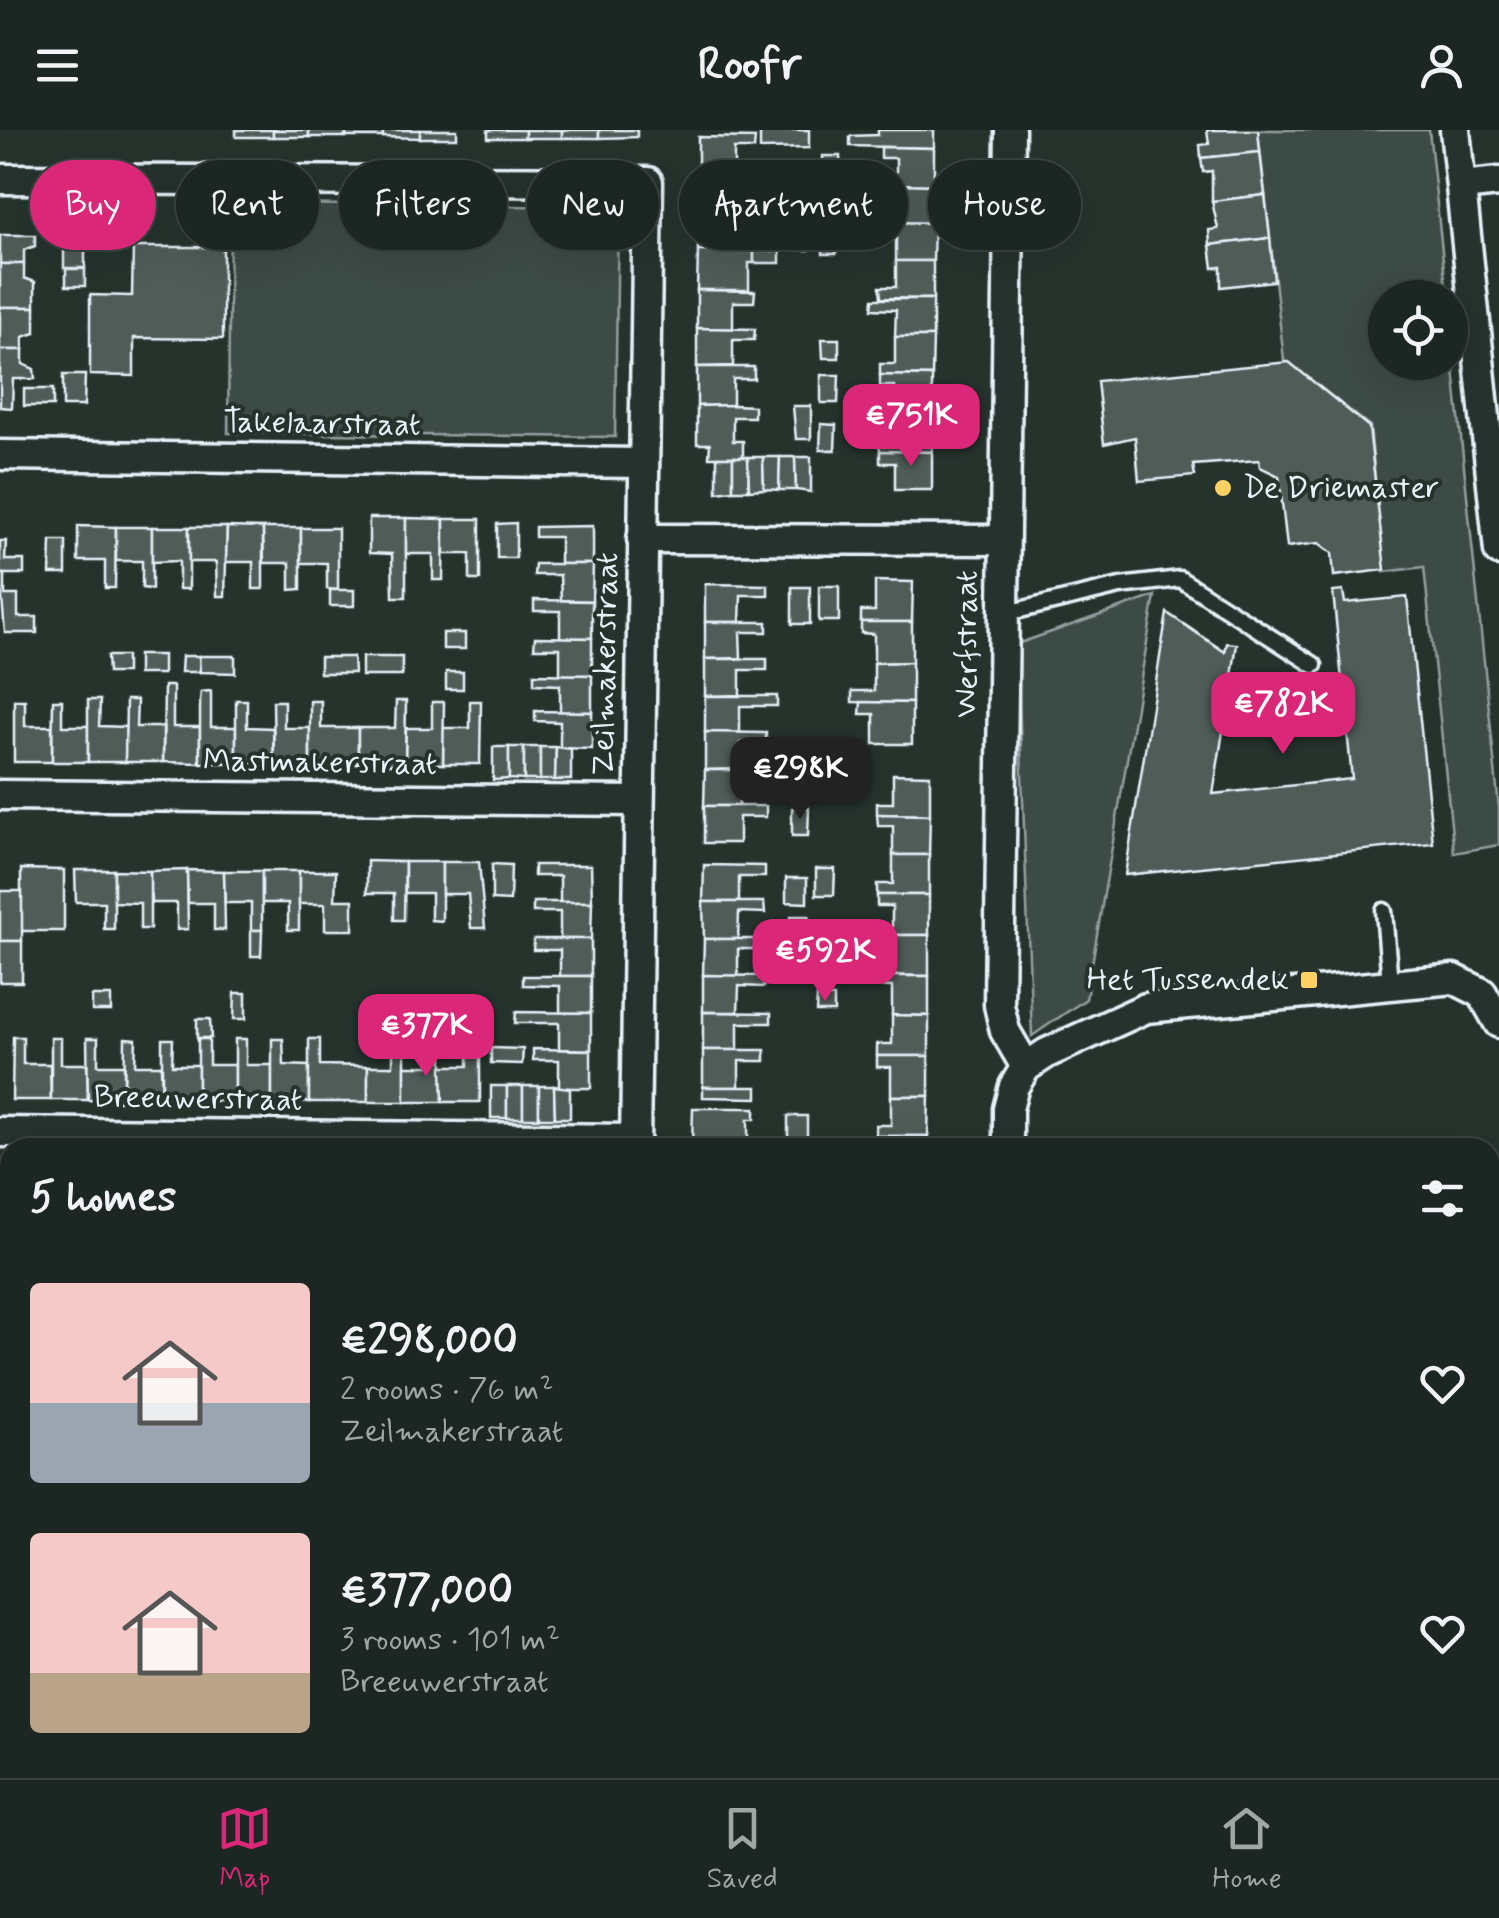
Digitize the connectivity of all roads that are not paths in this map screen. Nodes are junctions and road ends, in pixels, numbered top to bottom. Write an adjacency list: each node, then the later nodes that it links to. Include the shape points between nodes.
1 (1010, 130): 10 (street, Werfstraat)
2 (1455, 130): 5 (street)
3 (0, 179): 7 (street, Zeilmakerstraat, via 648,182)
4 (1499, 182): 5 (street)
5 (1462, 186): 8 (street)
6 (0, 455): 7 (street, Takelaarstraat)
7 (643, 463): 9 (street, Zeilmakerstraat)
8 (1498, 535)
9 (642, 539): 10 (street); 14 (street, Zeilmakerstraat)
10 (1002, 540): 11 (street, Werfstraat)
11 (1003, 614): 12 (lane, via 1180,579); 18 (street, Werfstraat, via 999,1005 1004,1031)
12 (1314, 665)
13 (0, 795): 14 (street, Mastmakerstraat)
14 (638, 801): 21 (street, Zeilmakerstraat)
15 (1384, 911): 16 (lane)
16 (1390, 984): 17 (street, via 1470,984); 18 (street, via 1146,1008)
17 (1499, 1023)
18 (1026, 1068): 22 (street, via 1008,1109)
19 (0, 1132): 20 (street, Breeuwerstraat)
20 (346, 1138)
21 (634, 1138)
22 (1008, 1138)

